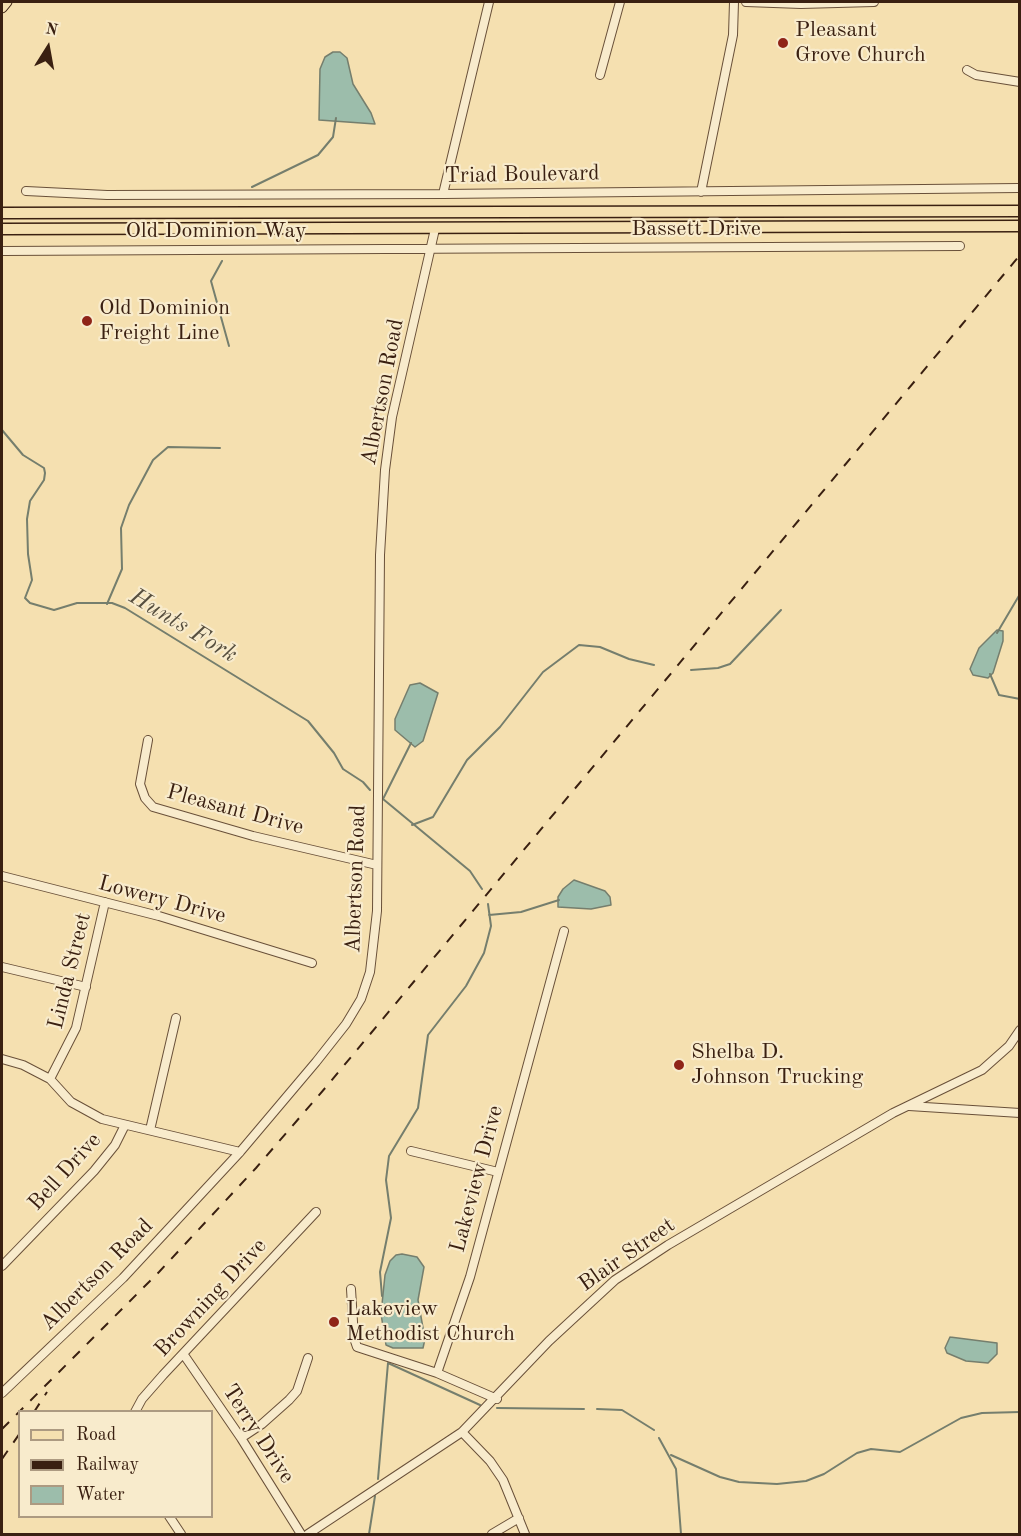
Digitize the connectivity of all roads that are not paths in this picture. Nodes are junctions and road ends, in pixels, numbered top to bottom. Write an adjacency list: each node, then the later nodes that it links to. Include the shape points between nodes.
1 (7, 2): 8 (main road)
2 (489, 2): 15 (street)
3 (620, 2): 10 (street)
4 (734, 2): 14 (street, via 732,35)
5 (746, 2): 6 (street)
6 (860, 2): 7 (street)
7 (874, 2)
8 (2, 8)
9 (967, 70): 11 (street)
10 (600, 75)
11 (1020, 82)
12 (1019, 188): 14 (street, Triad Boulevard)
13 (26, 191): 15 (street, Triad Boulevard, via 107,195)
14 (701, 192): 15 (street, Triad Boulevard)
15 (443, 194)
16 (1020, 211): 17 (highway)
17 (2, 213)
18 (1020, 226): 21 (highway)
19 (2, 229): 20 (highway)
20 (80, 229): 21 (highway); 22 (highway)
21 (435, 230): 24 (street, Albertson Road)
22 (2, 234)
23 (960, 246): 24 (street, Bassett Drive)
24 (431, 248): 25 (street, Old Dominion Way); 27 (street, Albertson Road, via 392,417 385,470 380,566)
25 (2, 251)
26 (148, 740): 27 (street, Pleasant Drive, via 141,784 153,807 253,836)
27 (377, 865): 43 (street, Albertson Road, via 375,948 361,999 316,1062)
28 (2, 876): 29 (street, Lowery Drive)
29 (105, 902): 31 (street, Lowery Drive); 33 (street, Linda Street)
30 (564, 931): 44 (street, Lakeview Drive)
31 (312, 963)
32 (2, 967): 33 (street)
33 (86, 987): 37 (street, Linda Street, via 70,1045)
34 (176, 1018): 41 (street)
35 (1020, 1030): 38 (street, Blair Street, via 1003,1053 982,1070)
36 (2, 1059): 37 (street)
37 (50, 1079): 40 (street, via 80,1109)
38 (907, 1106): 39 (street); 52 (street, Blair Street, via 615,1280 549,1341)
39 (1020, 1113)
40 (125, 1125): 41 (street); 46 (street, Bell Drive, via 94,1171)
41 (150, 1130): 43 (street)
42 (411, 1151): 44 (street)
43 (240, 1152): 51 (street, Albertson Road, via 123,1278)
44 (498, 1172): 50 (street, Lakeview Drive, via 470,1277)
45 (316, 1212): 48 (street, Browning Drive)
46 (2, 1266)
47 (351, 1289): 50 (street, via 357,1347)
48 (184, 1355): 53 (street, Browning Drive); 55 (street, Terry Drive)
49 (308, 1358): 55 (street, via 297,1391)
50 (437, 1373): 52 (street)
51 (2, 1394)
52 (496, 1399): 54 (street, Blair Street)
53 (136, 1410)
54 (462, 1432): 57 (street, via 496,1470); 60 (street, Blair Street)
55 (241, 1438): 59 (street, Terry Drive)
56 (170, 1518): 58 (street)
57 (519, 1518): 61 (street); 62 (street)
58 (181, 1534)
59 (301, 1534)
60 (308, 1534)
61 (492, 1534)
62 (525, 1534)

